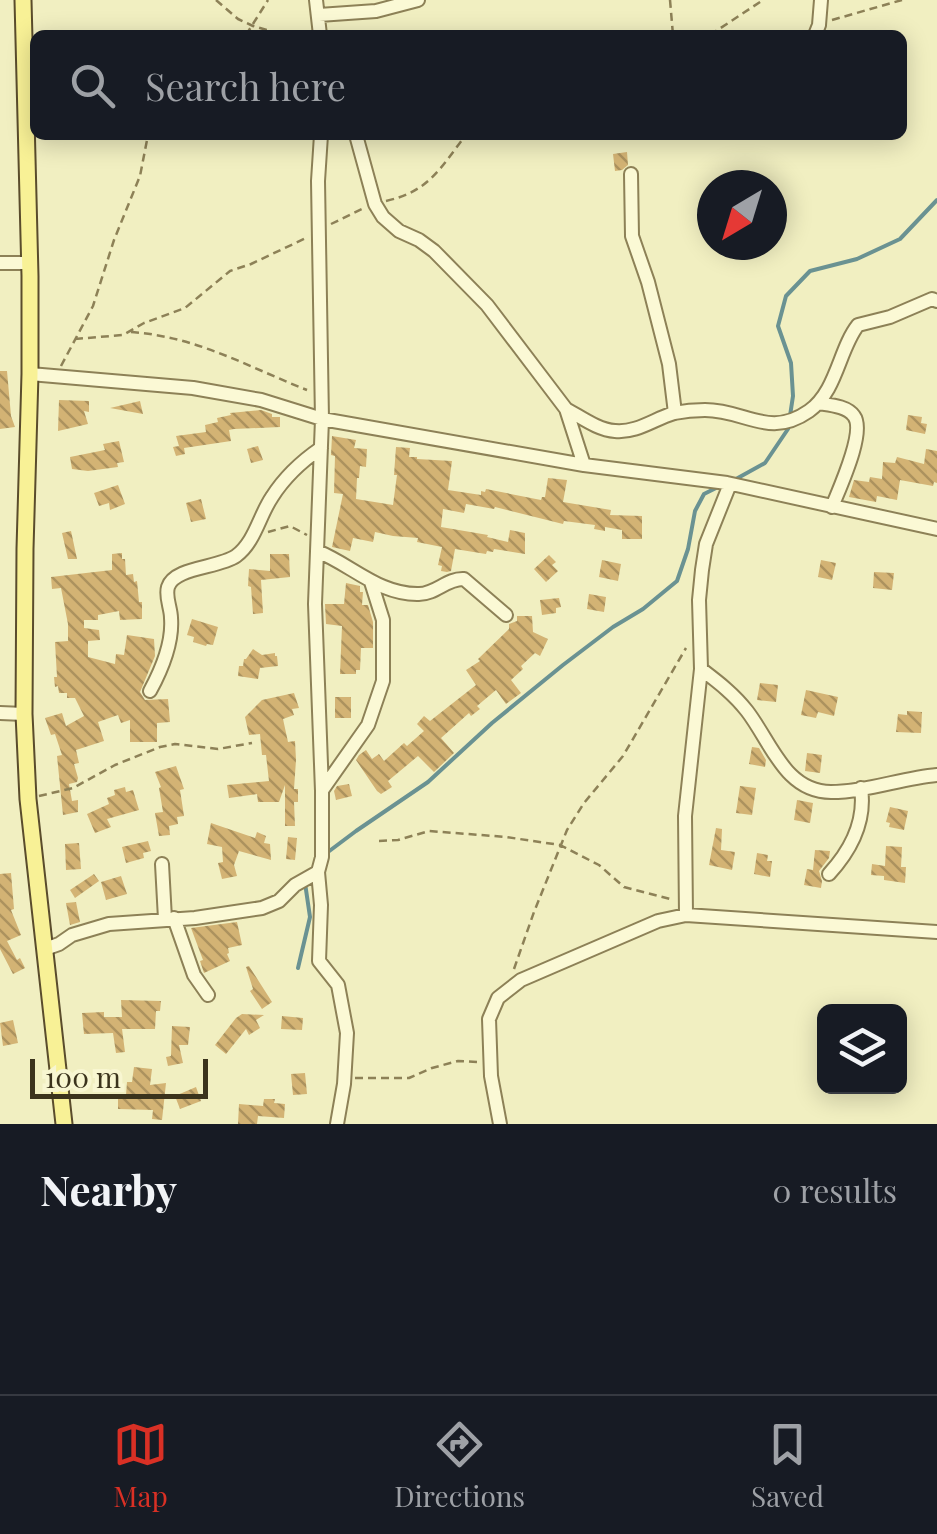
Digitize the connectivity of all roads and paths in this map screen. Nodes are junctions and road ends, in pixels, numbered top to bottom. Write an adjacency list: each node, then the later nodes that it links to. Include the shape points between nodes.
1 (23, 0): 26 (main road)
2 (216, 0): 11 (path)
3 (268, 0): 11 (path)
4 (316, 0): 10 (street)
5 (418, 0): 10 (street)
6 (670, 0): 15 (path)
7 (763, 0): 16 (path)
8 (821, 0): 17 (street)
9 (902, 0): 17 (path)
10 (319, 15): 14 (street)
11 (252, 26): 12 (path); 13 (path)
12 (249, 30)
13 (266, 30)
14 (320, 30)
15 (673, 30)
16 (718, 30)
17 (817, 30)
18 (147, 140): 29 (path, via 93,306)
19 (320, 140): 24 (street)
20 (357, 140): 23 (street)
21 (462, 140): 23 (path, via 415,192)
22 (631, 174): 35 (street, via 632,236 669,364)
23 (375, 204): 24 (path); 34 (street, via 388,223 434,251 486,305)
24 (319, 230): 28 (path, via 230,270 188,307); 32 (street)
25 (0, 263): 26 (street)
26 (30, 263): 30 (main road)
27 (937, 301): 33 (street, via 857,326)
28 (129, 332): 29 (path); 32 (path, via 192,344)
29 (75, 339): 31 (path)
30 (30, 374): 31 (street); 50 (main road)
31 (55, 376): 36 (street, via 194,388)
32 (322, 396): 36 (street)
33 (818, 403): 35 (street, via 776,425 714,411); 40 (street, via 852,413 858,423)
34 (566, 409): 35 (street, via 617,431); 38 (street)
35 (674, 413)
36 (322, 420): 37 (street); 38 (street)
37 (321, 448): 42 (street, via 272,496); 43 (street)
38 (584, 465): 39 (street)
39 (733, 484): 40 (street); 47 (street, via 706,544)
40 (832, 508): 41 (street)
41 (937, 529)
42 (251, 537): 43 (path, via 292,526); 48 (street, via 235,556 171,581 168,647)
43 (317, 545): 44 (street); 54 (street)
44 (371, 582): 45 (street, via 419,594 464,580); 54 (street, via 383,620 383,681 368,725)
45 (506, 615)
46 (689, 643): 57 (path, via 623,756)
47 (702, 669): 53 (street, via 748,712 792,779 824,792); 61 (street, via 686,793)
48 (150, 691)
49 (0, 712): 50 (street)
50 (24, 714): 55 (main road)
51 (252, 743): 55 (path, via 160,747 73,788)
52 (937, 775): 53 (street)
53 (861, 788): 60 (street, via 858,828)
54 (322, 791): 59 (street)
55 (28, 798): 64 (main road)
56 (379, 841): 57 (path, via 430,831)
57 (560, 844): 61 (path, via 624,887); 65 (path)
58 (162, 864): 62 (street)
59 (318, 872): 62 (street, via 262,908); 68 (street, via 320,961 340,994)
60 (829, 874)
61 (686, 908): 63 (street); 65 (street)
62 (169, 918): 64 (street, via 109,924); 66 (street)
63 (937, 932)
64 (45, 949): 69 (main road)
65 (508, 991): 67 (street, via 489,1019)
66 (208, 996)
67 (490, 1063): 68 (path, via 458,1062 408,1078); 71 (street)
68 (345, 1078): 70 (street)
69 (64, 1124)
70 (337, 1124)
71 (500, 1124)

